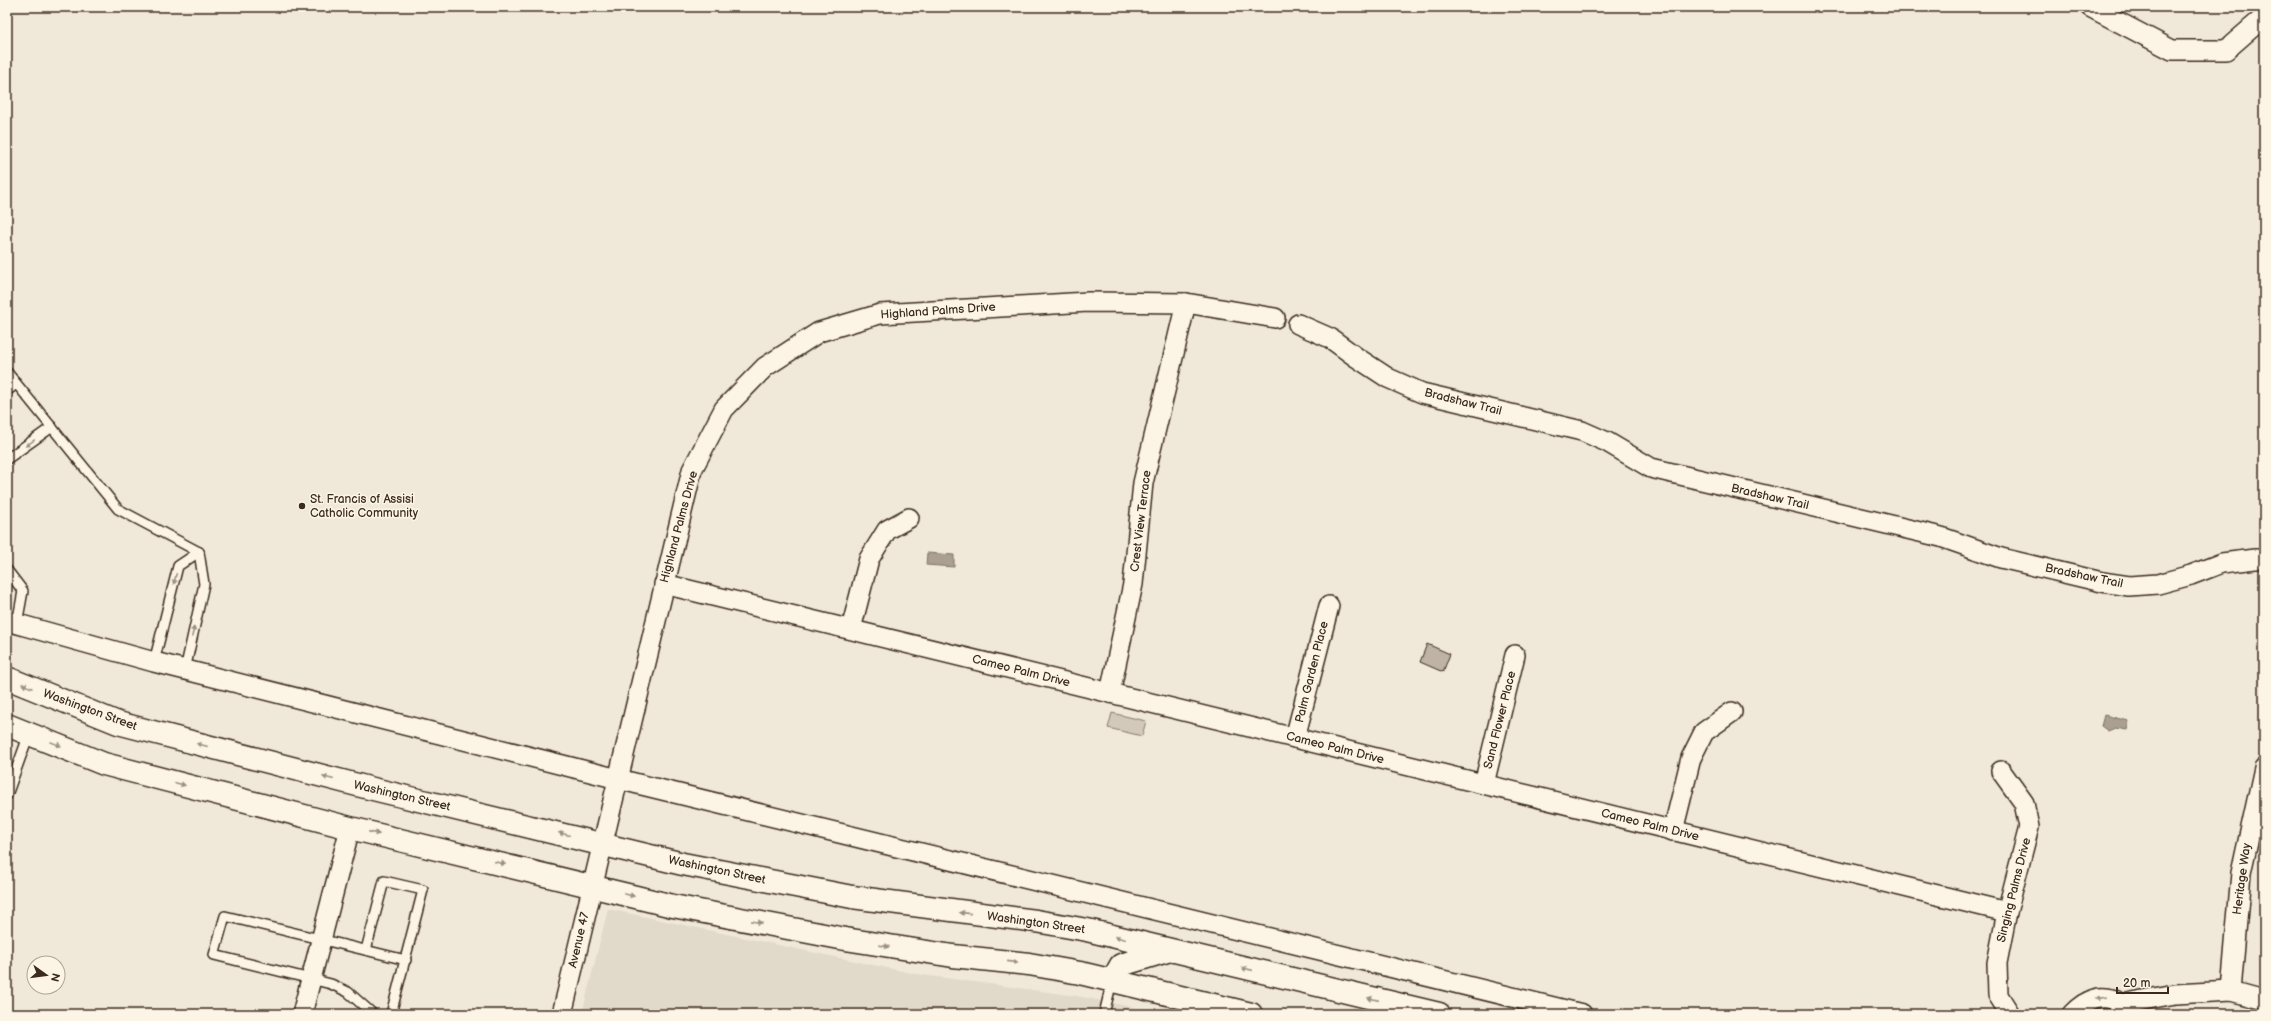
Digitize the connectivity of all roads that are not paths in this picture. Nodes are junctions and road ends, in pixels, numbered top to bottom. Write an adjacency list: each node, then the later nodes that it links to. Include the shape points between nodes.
1 (2090, 7): 2 (street, via 2172,50 2226,50)
2 (2264, 17)
3 (1186, 303): 4 (street, Highland Palms Drive); 15 (street, Highland Palms Drive, via 1088,302 880,314 819,332 765,367 724,409 692,470); 23 (street, Crest View Terrace, via 1143,483 1133,584)
4 (1275, 318)
5 (1298, 324): 13 (street, Bradshaw Trail, via 1330,338 1388,378 1422,393 1582,431 1607,442 1650,468 1941,537 2001,558 2102,582 2130,586 2158,584 2222,563)
6 (7, 372): 7 (lane)
7 (16, 384): 8 (lane); 9 (lane)
8 (7, 391)
9 (52, 427): 10 (lane, one-way to 10); 12 (lane, via 118,509)
10 (7, 459)
11 (909, 518): 18 (street, via 887,530 868,559)
12 (199, 552): 20 (lane, one-way to 20, via 178,566); 21 (lane, one-way to 12, via 204,584)
13 (2264, 559)
14 (7, 570): 17 (lane, via 24,591)
15 (664, 584): 18 (street, Cameo Palm Drive); 30 (street, Highland Palms Drive)
16 (1329, 606): 27 (street, Palm Garden Place)
17 (13, 623): 20 (street)
18 (851, 630): 23 (street, Cameo Palm Drive)
19 (1515, 656): 31 (street, Sand Flower Place)
20 (154, 662): 21 (street)
21 (185, 670): 30 (street)
22 (7, 678): 35 (main road, Washington Street, one-way to 22, via 369,788 118,723)
23 (1110, 693): 27 (street, Cameo Palm Drive)
24 (1732, 712): 34 (street, via 1704,732 1697,745 1691,758)
25 (7, 725): 26 (main road)
26 (29, 734): 32 (lane); 33 (main road, one-way to 33, via 104,764)
27 (1295, 738): 31 (street, Cameo Palm Drive)
28 (2264, 768): 44 (street, Heritage Way, via 2241,873)
29 (2001, 771): 37 (street, Singing Palms Drive, via 2024,803 2029,827)
30 (617, 779): 35 (street, Highland Palms Drive); 54 (street)
31 (1484, 784): 34 (street, Cameo Palm Drive)
32 (7, 795)
33 (350, 828): 36 (main road, one-way to 36); 38 (street)
34 (1673, 830): 37 (street, Cameo Palm Drive)
35 (601, 844): 36 (street, Highland Palms Drive); 40 (main road, Washington Street, one-way to 35, via 1036,921 953,912 843,895 684,864)
36 (594, 876): 43 (main road, one-way to 43, via 673,906 845,939 953,956 1029,964); 50 (street, Avenue 47)
37 (2007, 912): 55 (street, Singing Palms Drive, via 1997,962 1998,995)
38 (321, 938): 39 (lane); 42 (street); 42 (lane, via 225,916 214,955)
39 (366, 950): 41 (lane); 41 (lane, via 384,881 423,890)
40 (1170, 950): 43 (main road, via 1121,965); 53 (main road, Washington Street, one-way to 40)
41 (406, 960): 49 (lane)
42 (311, 978): 47 (street); 48 (lane, via 348,992)
43 (1112, 981): 51 (lane); 52 (main road)
44 (2231, 991): 45 (street); 46 (street, via 2175,994)
45 (2264, 1000)
46 (2120, 1009): 56 (street, one-way to 56, via 2113,998 2105,997 2080,1006)
47 (302, 1014)
48 (373, 1014)
49 (391, 1014)
50 (562, 1014)
51 (1104, 1014)
52 (1251, 1014)
53 (1439, 1014)
54 (1582, 1014)
55 (2010, 1014)
56 (2072, 1014)

